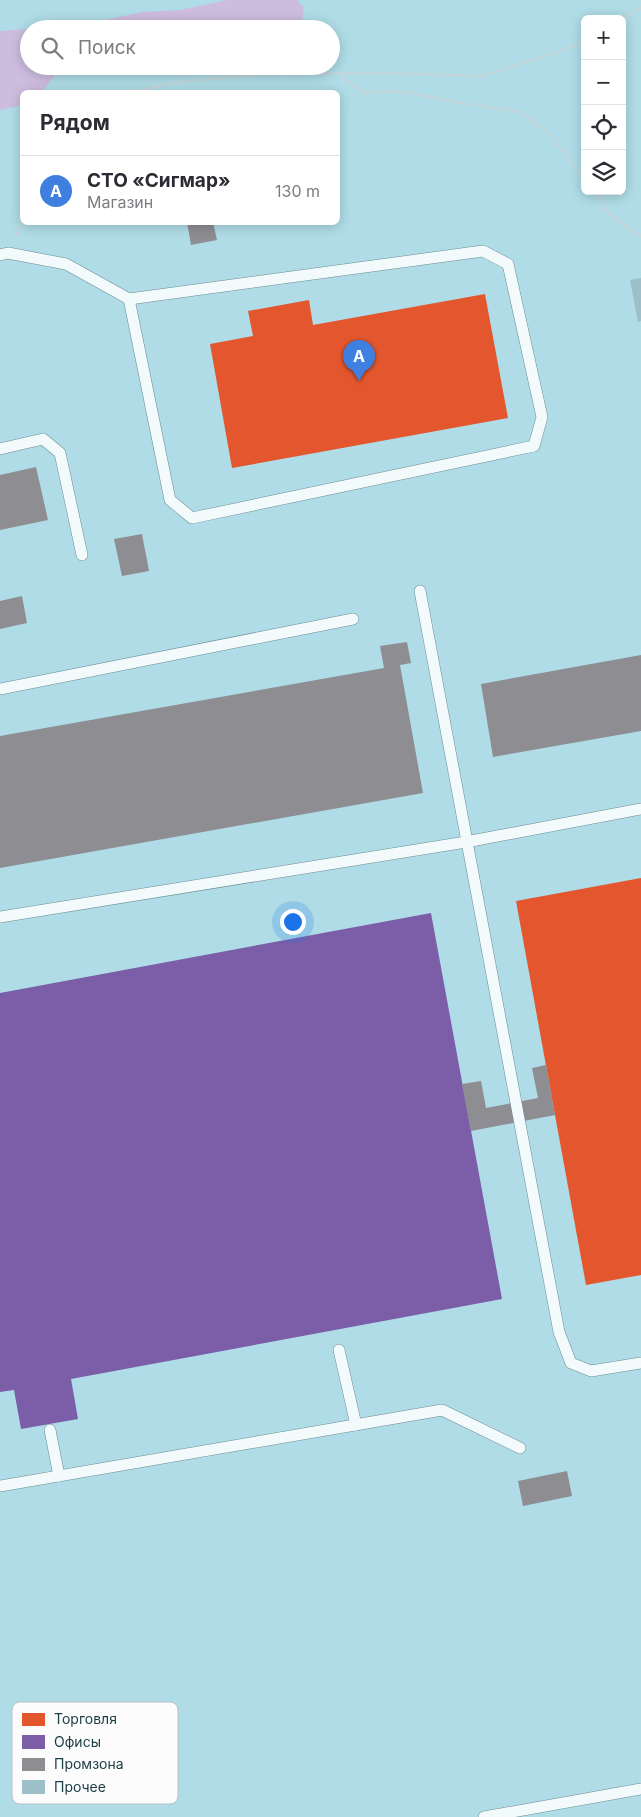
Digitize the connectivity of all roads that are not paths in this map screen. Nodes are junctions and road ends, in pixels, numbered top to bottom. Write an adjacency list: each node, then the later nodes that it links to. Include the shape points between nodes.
1 (0, 254): 2 (lane, via 66,264)
2 (129, 299): 2 (lane, via 170,500 192,518 534,446 542,417 508,264 483,251)
3 (0, 448): 4 (lane, via 43,439 60,453)
4 (82, 556)
5 (420, 591): 9 (lane)
6 (353, 618): 7 (lane)
7 (0, 689)
8 (641, 809): 9 (lane)
9 (466, 842): 10 (lane); 12 (lane, via 559,1332 571,1363 591,1372)
10 (0, 917)
11 (339, 1350): 13 (lane)
12 (641, 1363)
13 (356, 1425): 15 (lane, via 442,1410); 16 (lane)
14 (50, 1430): 16 (lane)
15 (520, 1448)
16 (59, 1476): 17 (lane)
17 (0, 1486)
18 (641, 1789): 19 (lane)
19 (484, 1817)

